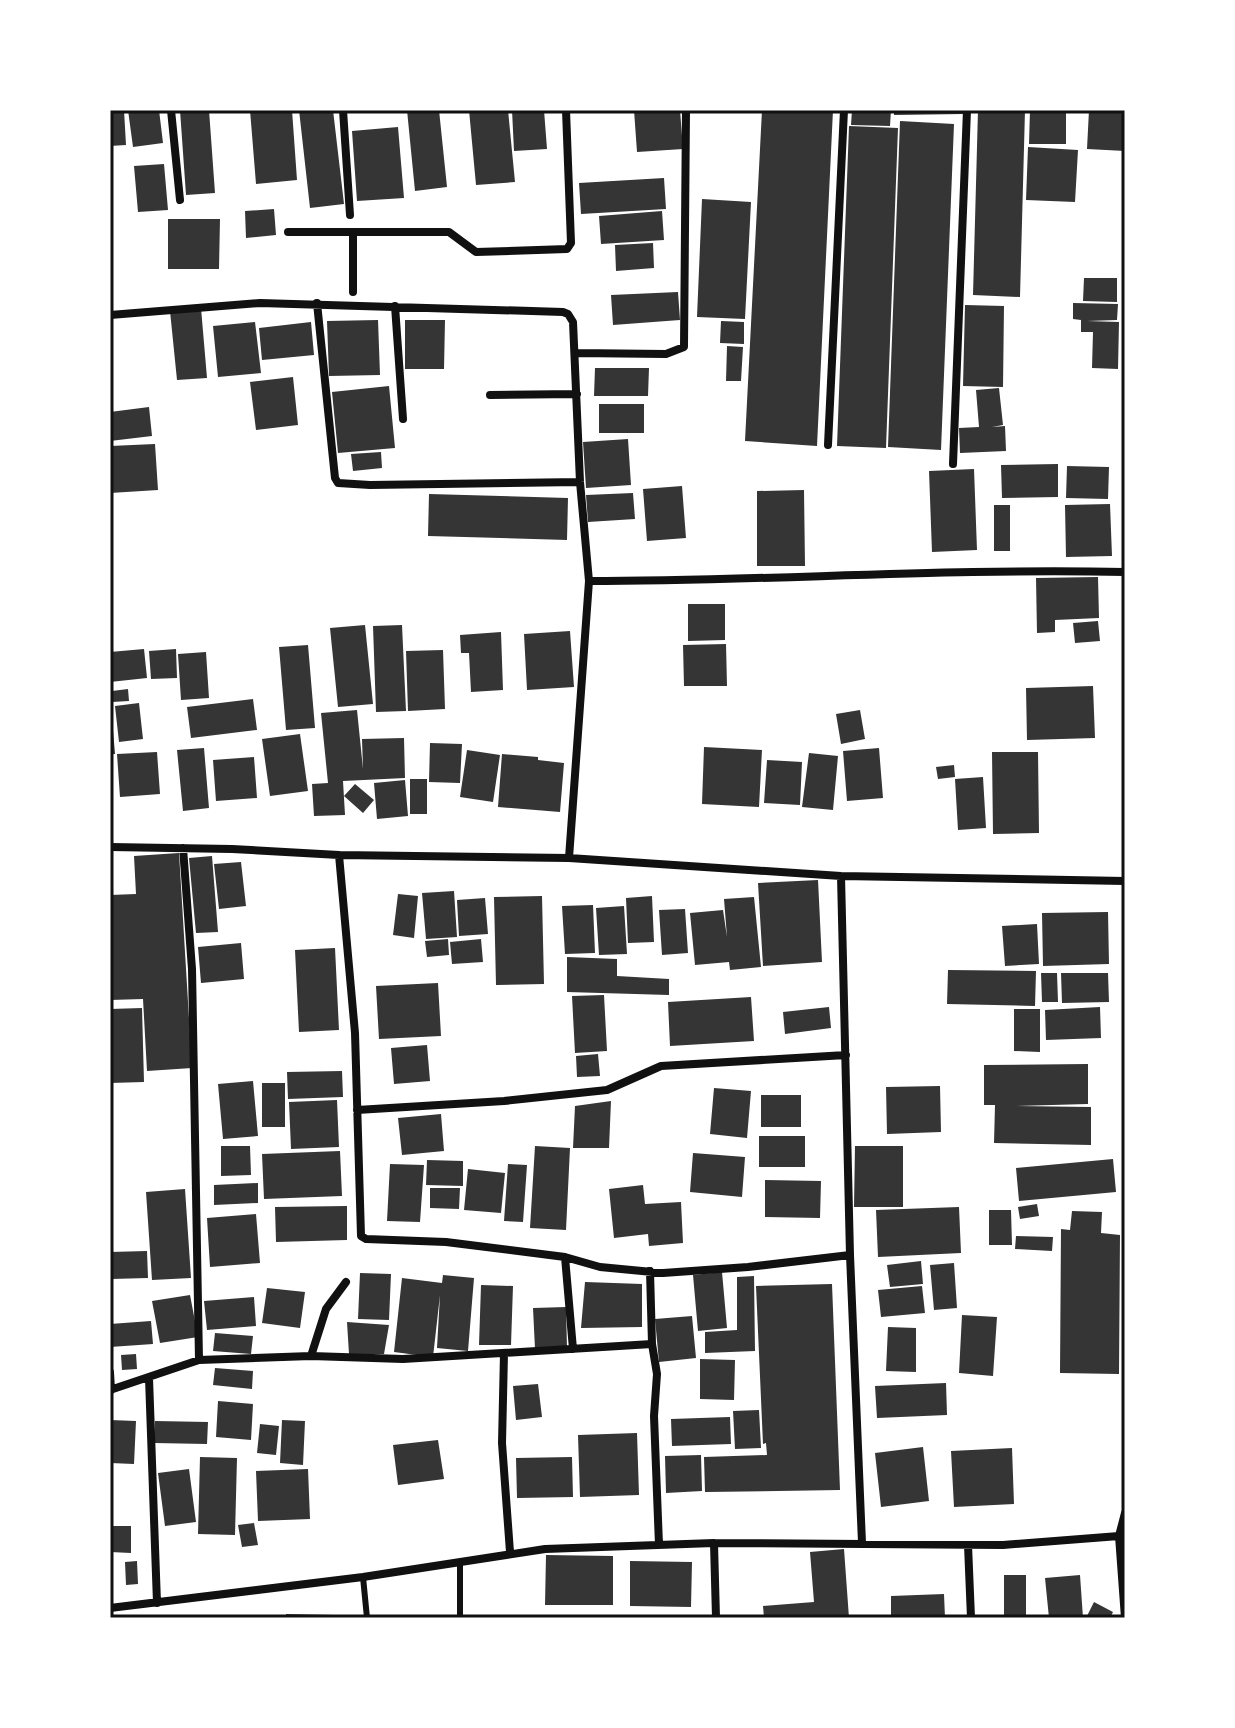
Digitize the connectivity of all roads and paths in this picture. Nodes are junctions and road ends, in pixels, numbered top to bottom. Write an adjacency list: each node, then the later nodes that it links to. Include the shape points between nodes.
1 (171, 110): 7 (street)
2 (343, 110): 8 (street)
3 (566, 110): 10 (street, via 571,243 567,249 476,252 449,232)
4 (686, 110): 15 (street, via 684,347 666,354)
5 (844, 110): 19 (street)
6 (967, 110): 20 (street)
7 (180, 200)
8 (350, 215)
9 (288, 232): 10 (street)
10 (353, 233): 11 (street)
11 (353, 292)
12 (317, 303): 13 (street); 14 (street); 21 (street, via 338,483)
13 (395, 306): 15 (street, via 566,313 573,322); 18 (street)
14 (110, 315)
15 (575, 353): 16 (street)
16 (577, 394): 17 (street); 21 (street)
17 (490, 395)
18 (403, 419)
19 (828, 445)
20 (953, 464)
21 (580, 482): 23 (street)
22 (1125, 572): 23 (street)
23 (589, 581): 27 (street)
24 (110, 847): 25 (street)
25 (183, 848): 26 (street); 40 (street, via 192,969)
26 (339, 855): 27 (street); 31 (street)
27 (569, 858): 28 (street)
28 (841, 876): 29 (street); 30 (street)
29 (1125, 881)
30 (846, 1055): 31 (street, via 661,1066 607,1090); 32 (street)
31 (357, 1110): 33 (street, via 361,1236)
32 (850, 1255): 34 (street); 47 (street)
33 (565, 1257): 34 (street, via 600,1267); 37 (street)
34 (650, 1271): 36 (street)
35 (346, 1282): 39 (street, via 326,1309)
36 (652, 1344): 37 (street); 48 (street)
37 (573, 1349): 38 (street)
38 (504, 1353): 39 (street, via 403,1359); 50 (street, via 502,1443)
39 (311, 1356): 40 (street)
40 (199, 1360): 42 (street)
41 (110, 1372): 43 (street)
42 (149, 1378): 43 (street); 53 (street)
43 (111, 1390)
44 (1125, 1513): 45 (street)
45 (1119, 1536): 49 (street); 59 (street)
46 (714, 1543): 47 (street); 48 (street); 57 (street)
47 (862, 1543): 49 (street)
48 (659, 1545): 50 (street)
49 (968, 1545): 58 (street)
50 (510, 1552): 51 (street)
51 (460, 1562): 52 (street); 56 (lane)
52 (363, 1577): 53 (street); 55 (lane)
53 (157, 1603): 54 (street)
54 (110, 1608)
55 (367, 1618)
56 (460, 1618)
57 (716, 1618)
58 (971, 1618)
59 (1125, 1618)

